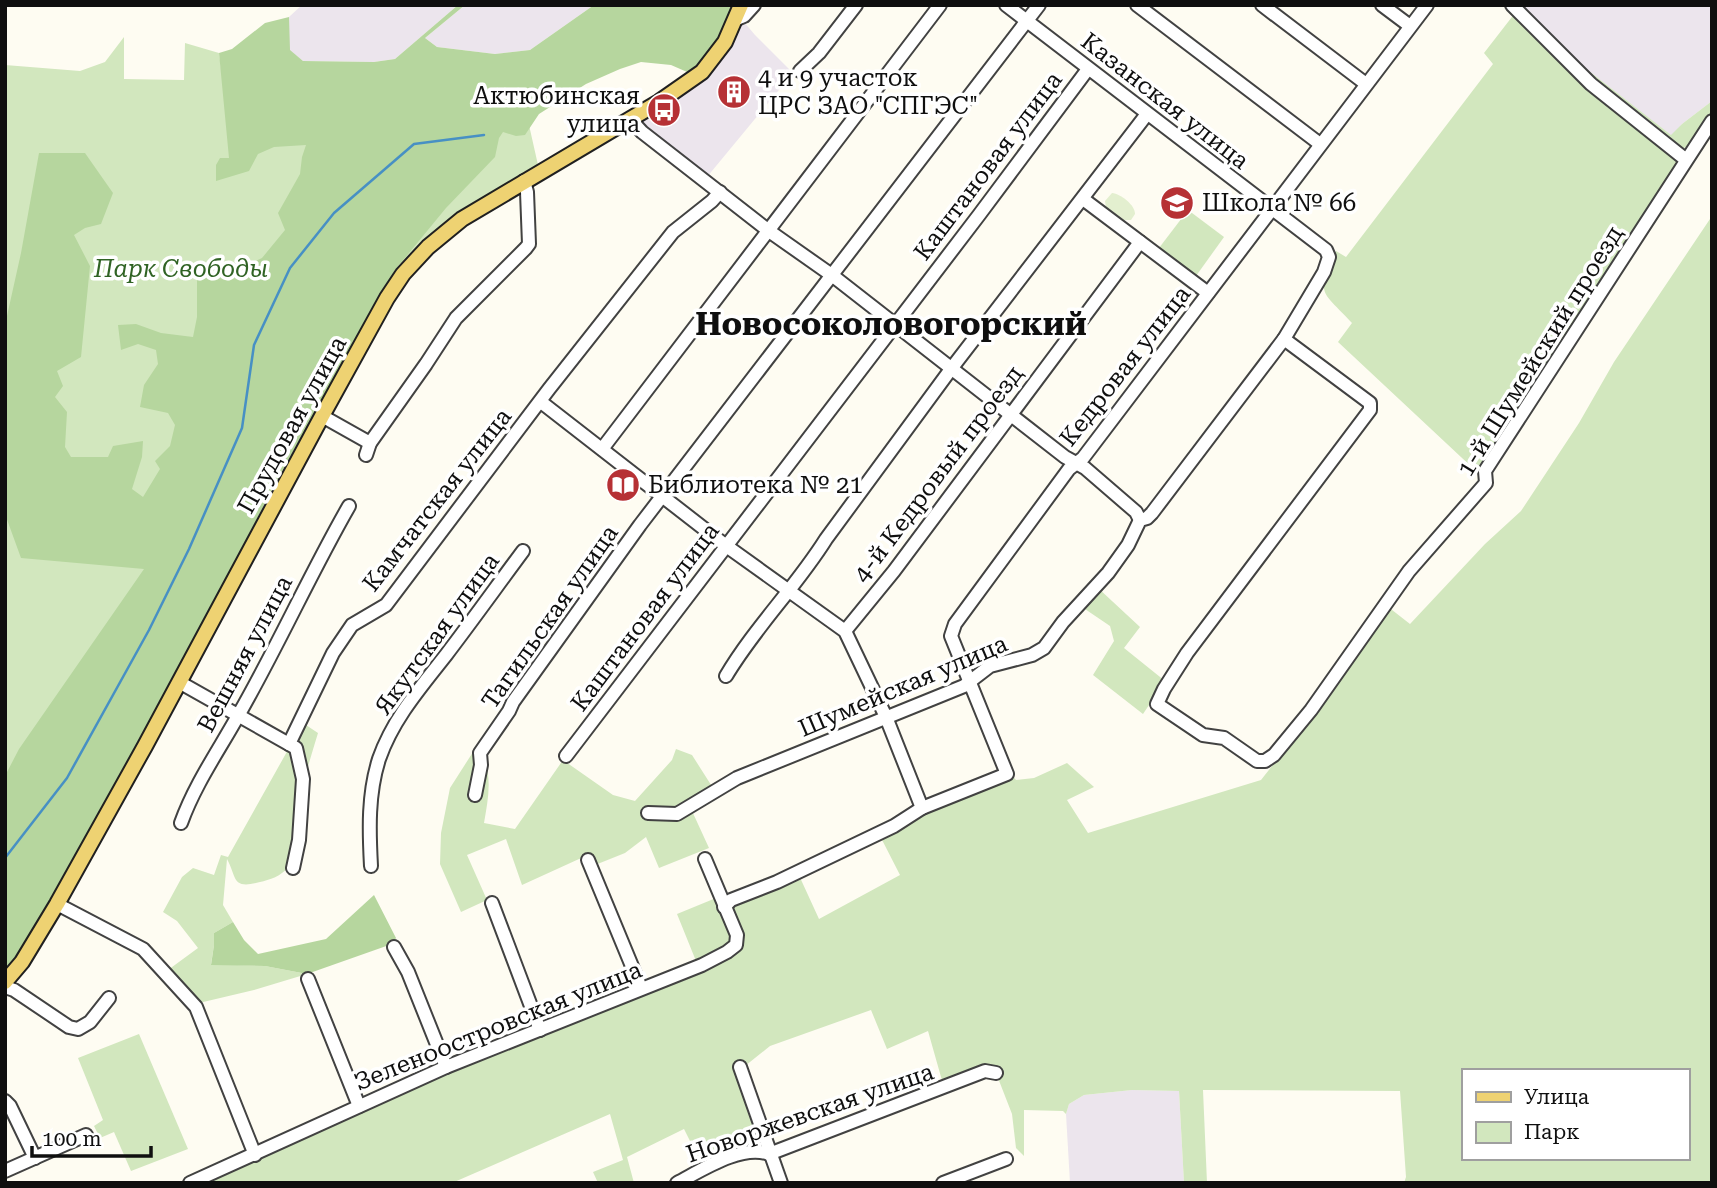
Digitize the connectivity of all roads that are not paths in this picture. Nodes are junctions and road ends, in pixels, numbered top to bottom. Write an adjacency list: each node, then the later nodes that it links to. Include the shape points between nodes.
1 (754, 5): 11 (street, via 744,16)
2 (856, 5): 15 (street)
3 (940, 5): 26 (street)
4 (1006, 5): 12 (street, Казанская улица)
5 (1039, 5): 12 (street, Тагильская улица)
6 (1137, 5): 20 (street)
7 (1262, 5): 16 (street)
8 (1382, 5): 13 (street)
9 (1427, 5): 13 (street, Кедровая улица)
10 (1512, 5): 21 (street, via 1591,83)
11 (739, 12): 18 (main road, Прудовая улица, via 719,52 702,72)
12 (1027, 21): 14 (street, Казанская улица); 29 (street, Тагильская улица)
13 (1410, 26): 16 (street, Кедровая улица)
14 (1088, 69): 17 (street, Казанская улица); 31 (street, Каштановая улица)
15 (800, 71)
16 (1366, 84): 20 (street, Кедровая улица)
17 (1147, 114): 24 (street); 25 (street, Казанская улица)
18 (630, 119): 22 (main road, Прудовая улица); 23 (street)
19 (1712, 121): 21 (street, 1-й Шумейский проезд)
20 (1320, 144): 25 (street, Кедровая улица)
21 (1685, 159): 32 (street, 1-й Шумейский проезд, via 1485,471 1486,483 1409,571 1275,755 1257,761 1224,738 1203,736 1157,704 1187,653 1370,410 1370,403)
22 (524, 181): 36 (main road, Прудовая улица, via 462,219 403,274); 36 (street, via 529,244 456,318 368,449)
23 (720, 192): 26 (street); 34 (street, Камчатская улица, via 673,232)
24 (1083, 199): 27 (street); 33 (street)
25 (1272, 208): 28 (street, Казанская улица); 30 (street, Кедровая улица)
26 (769, 231): 29 (street); 37 (street)
27 (1140, 242): 30 (street); 35 (street, 4-й Кедровый проезд)
28 (1329, 257): 32 (street, Шумейская улица)
29 (833, 276): 31 (street); 39 (street, Тагильская улица)
30 (1208, 293): 38 (street, Кедровая улица)
31 (895, 324): 33 (street); 42 (street, Каштановая улица)
32 (1284, 339): 41 (street, Шумейская улица, via 1152,513)
33 (951, 369): 35 (street); 44 (street)
34 (541, 402): 37 (street); 51 (street, Камчатская улица, via 386,605 352,625 333,653)
35 (1010, 414): 38 (street); 45 (street, 4-й Кедровый проезд)
36 (322, 416): 47 (main road, Прудовая улица)
37 (602, 449): 39 (street)
38 (1077, 463): 41 (street); 48 (street, Кедровая улица, via 955,624 951,636)
39 (664, 496): 42 (street); 53 (street, Тагильская улица, via 480,753)
40 (349, 506): 49 (street, Вешняя улица)
41 (1140, 520): 48 (street, Шумейская улица, via 1108,573 1045,648 990,666)
42 (725, 545): 44 (street); 52 (street, Каштановая улица)
43 (523, 551): 59 (street, Якутская улица, via 392,728 371,795)
44 (788, 591): 45 (street); 46 (street)
45 (845, 631): 50 (street)
46 (726, 676)
47 (179, 682): 49 (street); 62 (main road, Прудовая улица)
48 (969, 682): 50 (street, Шумейская улица); 54 (street, Кедровая улица, via 1007,774)
49 (238, 717): 51 (street); 56 (street, Вешняя улица)
50 (886, 717): 54 (street); 55 (street, Шумейская улица, via 737,778 677,814)
51 (289, 744): 60 (street, via 296,748 303,779)
52 (566, 755)
53 (475, 794)
54 (922, 808): 63 (street, via 894,826)
55 (648, 813)
56 (181, 823)
57 (705, 859): 63 (street, Зеленоостровская улица)
58 (589, 860): 68 (street)
59 (371, 866)
60 (293, 868)
61 (492, 903): 70 (street)
62 (57, 904): 66 (main road, Прудовая улица); 78 (street, via 143,949 196,1007)
63 (724, 907): 68 (street, Зеленоостровская улица, via 737,935 736,945 702,965)
64 (394, 947): 71 (street)
65 (308, 979): 75 (street)
66 (5, 982)
67 (5, 987): 69 (street, via 78,1029)
68 (641, 988): 70 (street, Зеленоостровская улица)
69 (109, 999)
70 (540, 1030): 71 (street, Зеленоостровская улица)
71 (446, 1067): 75 (street, Зеленоостровская улица)
72 (740, 1067): 77 (street)
73 (996, 1073): 77 (street, Новоржевская улица, via 985,1071)
74 (5, 1101): 79 (street)
75 (359, 1106): 78 (street, Зеленоостровская улица)
76 (86, 1135): 79 (street)
77 (769, 1154): 83 (street, Новоржевская улица, via 734,1156); 84 (street)
78 (255, 1155): 82 (street, Зеленоостровская улица)
79 (35, 1158): 81 (street)
80 (1006, 1159): 85 (street)
81 (5, 1171)
82 (190, 1183)
83 (677, 1183)
84 (781, 1183)
85 (943, 1183)

